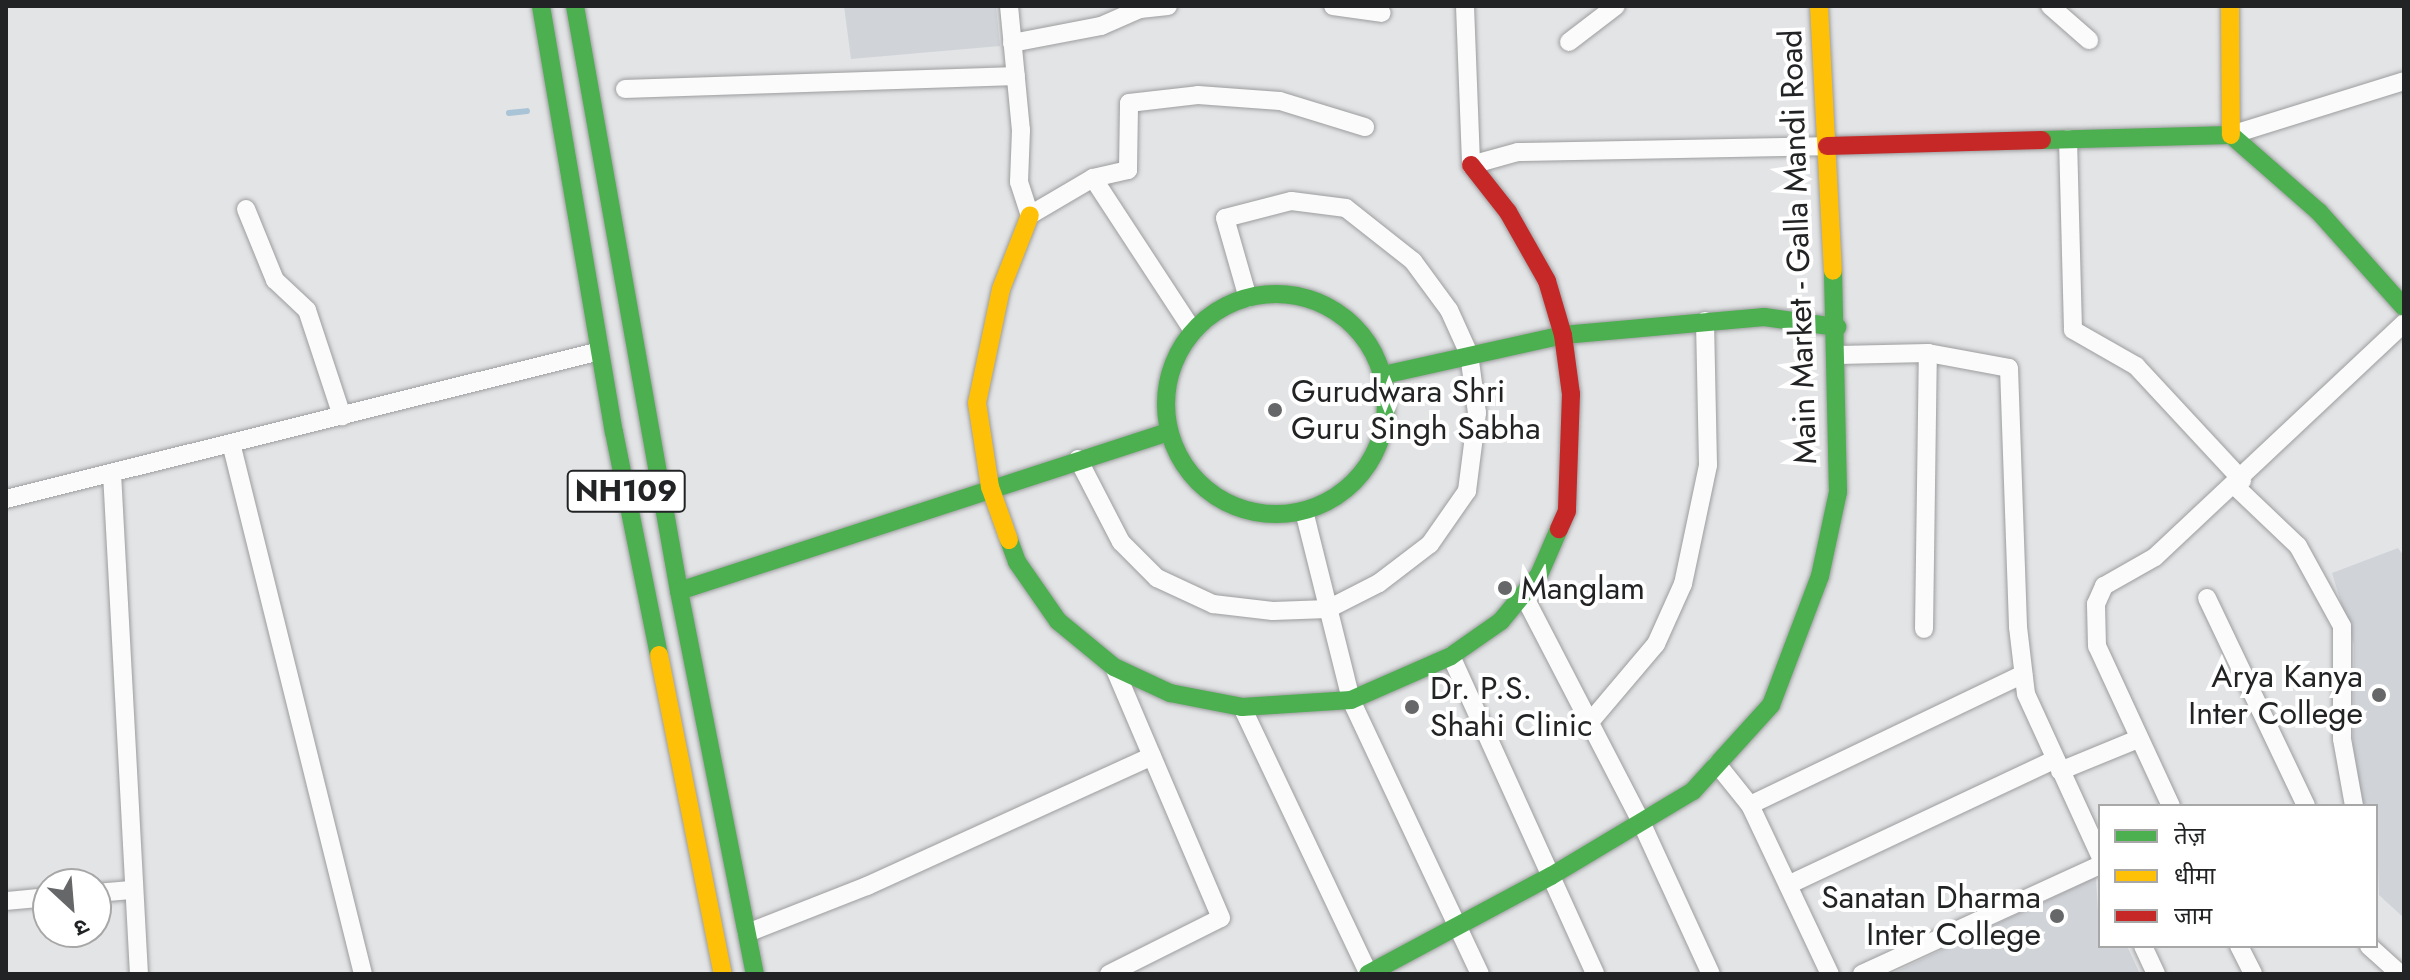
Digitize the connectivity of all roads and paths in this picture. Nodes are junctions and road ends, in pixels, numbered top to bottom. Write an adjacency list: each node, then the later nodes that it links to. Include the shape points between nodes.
1 (541, 6): 35 (main road, NH109)
2 (575, 6): 41 (main road, NH109)
3 (1009, 6): 16 (street)
4 (1099, 6): 13 (street)
5 (1168, 6): 13 (street, via 1140,9)
6 (1333, 6): 12 (street)
7 (1465, 6): 24 (street)
8 (1616, 6): 15 (street)
9 (1819, 6): 23 (main road, Main Market - Galla Mandi Road)
10 (2050, 6): 14 (street)
11 (2230, 6): 21 (main road)
12 (1382, 13)
13 (1101, 26): 16 (street)
14 (2089, 40)
15 (1569, 42)
16 (1012, 43): 17 (street)
17 (1016, 76): 19 (street); 27 (street, via 1019,182)
18 (2404, 81): 21 (street)
19 (625, 89)
20 (1365, 127): 25 (street, via 1280,101 1198,95 1129,103 1128,170)
21 (2231, 135): 22 (main road); 29 (main road, via 2319,212)
22 (2068, 139): 23 (main road); 47 (street, via 2073,330 2136,366)
23 (1827, 146): 24 (street, via 1518,152); 32 (main road, Main Market - Galla Mandi Road)
24 (1471, 165): 34 (main road, via 1508,212 1547,281)
25 (1093, 178): 27 (street); 33 (street)
26 (246, 209): 40 (street, via 275,280 307,310)
27 (1030, 215): 48 (main road, via 985,350 977,403)
28 (1248, 298): 33 (main road, via 1230,303); 37 (street, via 1225,218 1291,201 1346,208 1413,261 1449,310); 39 (main road, via 1305,297 1340,313 1367,341)
29 (2404, 307)
30 (1705, 321): 32 (main road, via 1764,317); 34 (main road); 62 (street, via 1708,465 1683,584 1656,644)
31 (2404, 323): 47 (street)
32 (1837, 327): 38 (main road, Main Market - Galla Mandi Road)
33 (1193, 331): 43 (main road, via 1175,357 1165,394)
34 (1563, 335): 37 (main road); 52 (main road, via 1571,394 1567,511 1539,575)
35 (600, 351): 40 (street); 42 (main road, NH109)
36 (1928, 353): 38 (street); 56 (street); 59 (street, via 2009,368)
37 (1469, 354): 39 (main road); 55 (street, via 1477,413 1467,491 1430,544 1379,583)
38 (1838, 355): 65 (main road, Main Market - Galla Mandi Road, via 1838,492 1820,576 1771,705)
39 (1383, 375): 50 (main road, via 1387,410 1374,454 1362,474 1336,497)
40 (342, 416): 44 (street)
41 (650, 427): 42 (main road); 51 (main road, NH109)
42 (614, 432): 54 (main road, NH109)
43 (1168, 432): 45 (main road); 50 (main road, via 1182,464 1205,490 1235,507 1269,515)
44 (231, 443): 46 (street); 86 (street)
45 (1078, 459): 48 (main road); 55 (street, via 1121,542 1157,578 1213,604 1273,611)
46 (112, 473): 49 (street); 76 (street)
47 (2239, 483): 63 (street, via 2155,557 2104,586 2096,604 2097,646); 69 (street, via 2298,546 2342,626 2342,739)
48 (990, 487): 51 (main road); 58 (main road, via 1017,562 1058,621)
49 (6, 499)
50 (1304, 511): 55 (street)
51 (679, 591): 54 (main road); 81 (main road, NH109)
52 (1523, 594): 57 (main road, via 1501,621); 62 (street)
53 (2207, 598): 68 (street)
54 (646, 599): 87 (main road, NH109)
55 (1328, 609): 60 (street)
56 (1924, 629)
57 (1451, 656): 60 (main road); 74 (street)
58 (1114, 667): 61 (main road, via 1170,693); 64 (street)
59 (2023, 674): 66 (street); 70 (street)
60 (1351, 700): 61 (main road); 80 (street)
61 (1242, 707): 90 (street)
62 (1590, 722): 71 (street)
63 (2138, 739): 66 (street); 67 (street)
64 (1152, 756): 81 (street, via 867,886); 89 (street, via 1221,918)
65 (1717, 764): 70 (street); 71 (main road, Main Market - Galla Mandi Road, via 1693,791)
66 (2057, 766): 72 (street); 75 (street)
67 (2170, 804)
68 (2305, 804)
69 (2354, 804)
70 (1750, 805): 75 (street)
71 (1641, 822): 74 (main road, Main Market - Galla Mandi Road); 93 (street)
72 (2098, 852)
73 (2098, 866): 95 (street)
74 (1551, 876): 80 (main road, Main Market - Galla Mandi Road); 92 (street)
75 (1788, 885): 94 (street)
76 (134, 890): 77 (street); 85 (street)
77 (112, 892)
78 (32, 899): 79 (street)
79 (6, 901)
80 (1457, 926): 90 (main road, Main Market - Galla Mandi Road); 91 (street)
81 (747, 933): 88 (main road, NH109)
82 (2144, 948): 96 (street)
83 (2240, 948): 97 (street)
84 (2371, 948): 98 (street)
85 (139, 974)
86 (363, 974)
87 (723, 974)
88 (755, 974)
89 (1109, 974)
90 (1369, 974)
91 (1480, 974)
92 (1595, 974)
93 (1711, 974)
94 (1830, 974)
95 (1862, 974)
96 (2156, 974)
97 (2253, 974)
98 (2400, 974)

